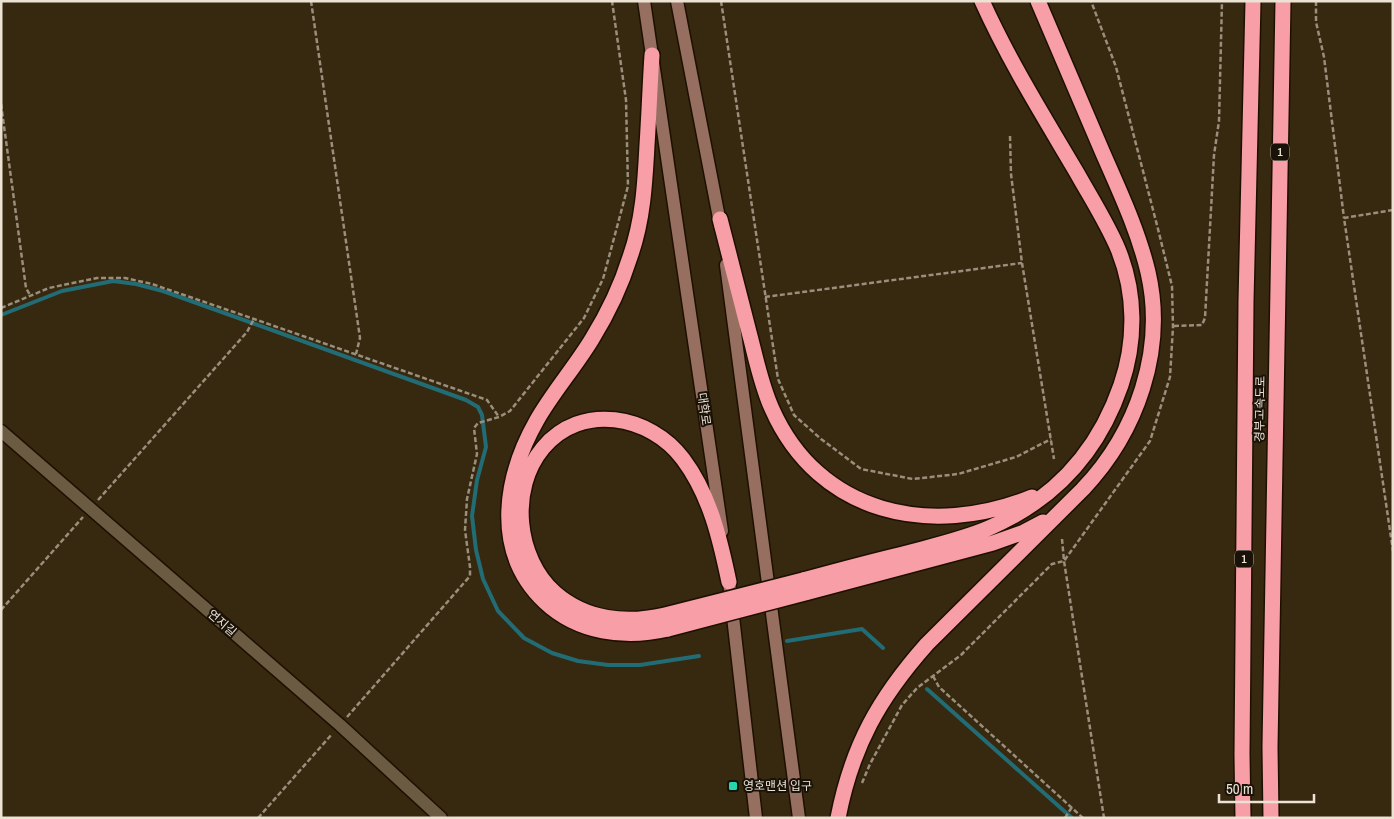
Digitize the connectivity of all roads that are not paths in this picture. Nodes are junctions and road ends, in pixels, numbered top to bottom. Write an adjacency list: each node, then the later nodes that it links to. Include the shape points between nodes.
1 (644, 1): 7 (main road, 대학로)
2 (677, 1): 8 (main road)
3 (982, 1): 10 (highway, via 1022,80 1113,238 1130,290 1131,344 1116,399 1094,444)
4 (1038, 1): 11 (highway, via 1138,238 1152,302 1149,364 1132,417 1103,467)
5 (1253, 1): 19 (highway, 경부고속도로 / 1, via 1246,311)
6 (1283, 1): 20 (highway, 경부고속도로 / 1)
7 (652, 55): 12 (main road, 대학로); 14 (highway, via 644,191 631,255 606,316 546,406 524,447 513,482 509,529 516,562 527,582 564,617 612,633 640,634)
8 (720, 219): 10 (highway, via 771,408 798,452 834,485 852,496 895,512 934,517 974,514 1002,507 1029,499); 17 (main road)
9 (1, 431): 15 (street, 연지길, via 340,725)
10 (1058, 484): 13 (highway, via 1013,516 982,530)
11 (1068, 503): 13 (highway, via 1042,523 1007,538); 18 (highway, via 927,644 895,682 864,734 848,777)
12 (729, 582): 14 (highway, via 707,503 688,466 672,446 654,431 626,421 598,420 568,428 536,457 524,491 523,534 536,571 558,595 590,614); 16 (main road, 대학로)
13 (804, 586): 14 (highway, bridge)
14 (667, 622)
15 (441, 818)
16 (756, 818)
17 (799, 818)
18 (838, 818)
19 (1243, 818)
20 (1271, 818)

